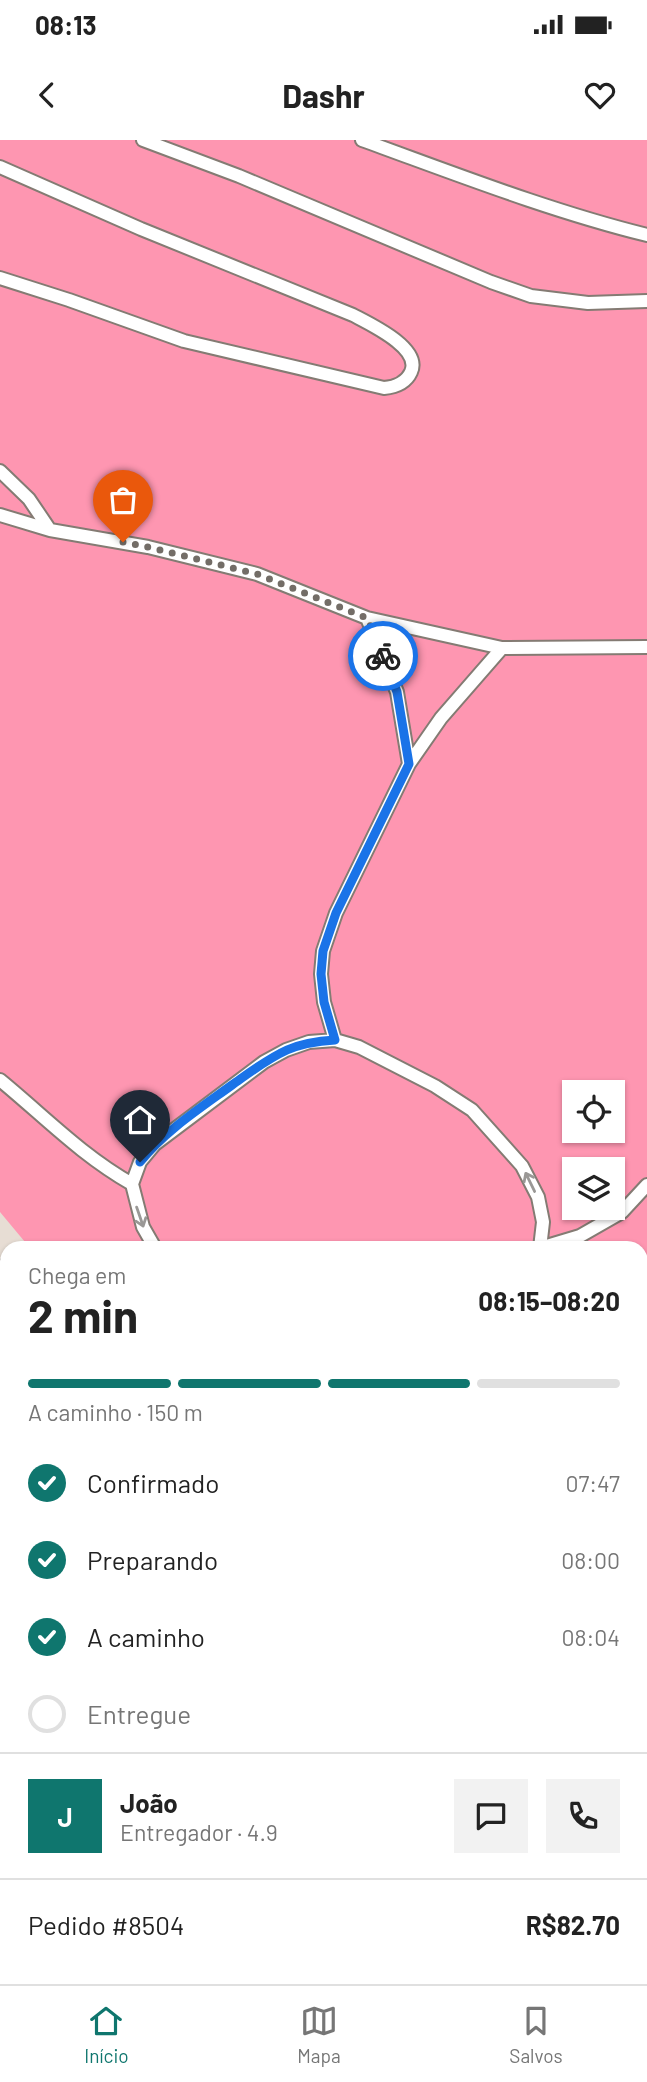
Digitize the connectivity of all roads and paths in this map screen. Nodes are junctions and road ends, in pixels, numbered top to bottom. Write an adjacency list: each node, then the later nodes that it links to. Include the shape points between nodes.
1 (144, 140): 6 (lane, via 531,296 588,303)
2 (362, 140): 4 (lane)
3 (0, 167): 5 (lane, via 353,315 408,351 414,359 412,370 394,387 384,388 184,341)
4 (647, 235)
5 (0, 278)
6 (647, 301)
7 (0, 471): 9 (lane, via 29,499)
8 (0, 515): 9 (lane)
9 (50, 530): 10 (lane, via 148,547 257,574)
10 (367, 618): 12 (lane); 13 (lane, via 397,692)
11 (647, 647): 12 (lane)
12 (502, 648): 13 (lane, via 441,718)
13 (409, 764): 14 (lane, via 336,913 323,951 324,1002)
14 (335, 1040): 16 (lane, via 309,1042 264,1062 155,1144 140,1162); 19 (lane, one-way to 14, via 542,1222 533,1187 522,1166 472,1110 359,1047)
15 (0, 1080): 16 (lane, via 74,1145)
16 (132, 1184): 18 (lane, one-way to 18)
17 (647, 1185): 20 (lane, via 622,1212)
18 (151, 1241)
19 (541, 1241)
20 (563, 1241)

